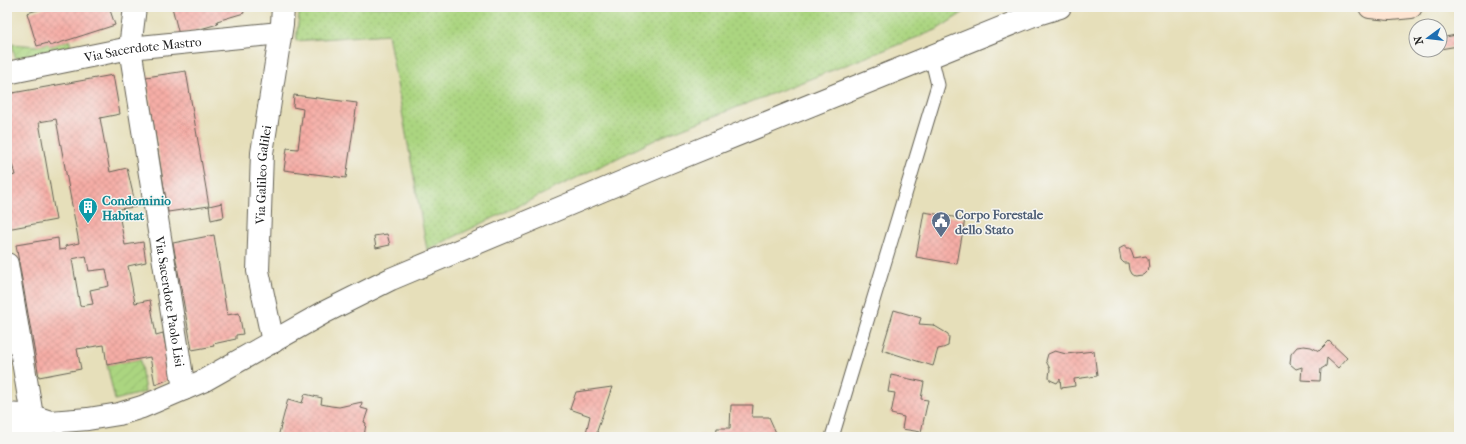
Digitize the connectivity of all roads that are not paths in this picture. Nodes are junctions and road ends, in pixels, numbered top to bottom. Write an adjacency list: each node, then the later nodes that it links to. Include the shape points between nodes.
1 (135, 7): 7 (street, Via Sacerdote Paolo Lisi)
2 (283, 7): 6 (street, Via Galileo Galilei)
3 (1060, 7): 8 (street)
4 (1370, 7): 5 (main road)
5 (1411, 7)
6 (280, 33): 7 (street, Via Sacerdote Mastro); 11 (street, Via Galileo Galilei, via 262,153 258,271)
7 (130, 48): 9 (street, Via Sacerdote Mastro); 12 (street, Via Sacerdote Paolo Lisi)
8 (931, 56): 11 (street, via 391,279); 16 (lane, via 938,85)
9 (7, 74)
10 (7, 264): 14 (street)
11 (273, 342): 12 (street)
12 (184, 389): 14 (street, via 119,414 88,419)
13 (7, 414): 14 (street)
14 (41, 419): 15 (street)
15 (7, 437)
16 (832, 437)

